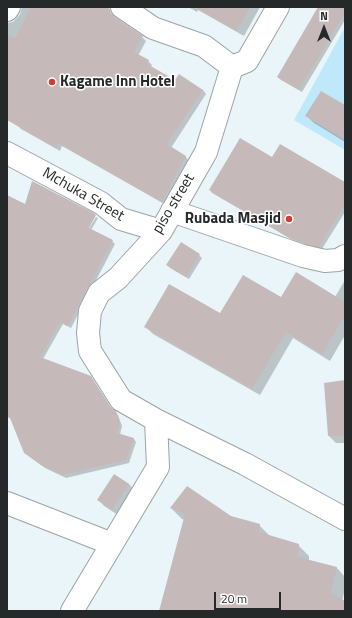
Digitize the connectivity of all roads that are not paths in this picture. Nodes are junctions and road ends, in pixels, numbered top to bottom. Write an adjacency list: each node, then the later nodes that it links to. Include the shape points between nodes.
1 (9, 7): 4 (street)
2 (122, 7): 5 (street, via 153,28 204,46)
3 (278, 7): 5 (street, via 247,61)
4 (7, 10)
5 (232, 67): 7 (street, piso street, via 206,152)
6 (7, 153): 8 (street, Mchuka Street, via 101,203 121,219)
7 (172, 211): 8 (street, piso street); 9 (street, via 303,256 324,261 338,260)
8 (161, 231): 10 (street, piso street, via 118,278 99,293 90,311 88,333 90,351 121,400)
9 (345, 256)
10 (156, 420): 12 (street, piso street, via 245,464); 13 (street, via 158,467)
11 (7, 503): 13 (street)
12 (345, 519)
13 (112, 544): 14 (street)
14 (72, 611)

